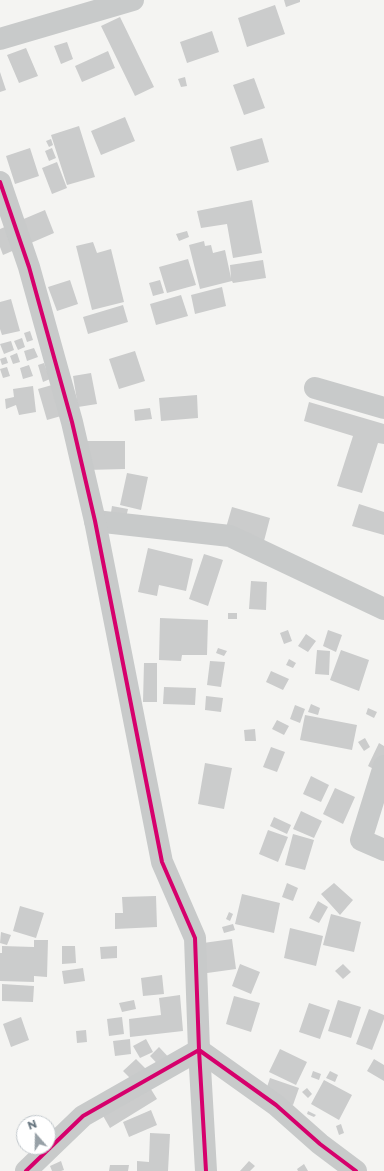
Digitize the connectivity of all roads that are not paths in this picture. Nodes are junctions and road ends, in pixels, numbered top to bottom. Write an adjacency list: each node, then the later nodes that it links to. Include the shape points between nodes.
1 (133, 0): 2 (street)
2 (0, 39)
3 (0, 182): 6 (street, via 29,267 72,422)
4 (314, 388): 5 (street)
5 (384, 408)
6 (95, 521): 7 (street, via 230,536); 10 (street, via 162,862 194,938)
7 (384, 609)
8 (384, 766): 9 (street, via 361,840)
9 (384, 850)
10 (199, 1050): 11 (street, via 83,1116); 12 (street); 13 (street, via 276,1105 320,1144)
11 (26, 1171)
12 (206, 1171)
13 (356, 1171)

